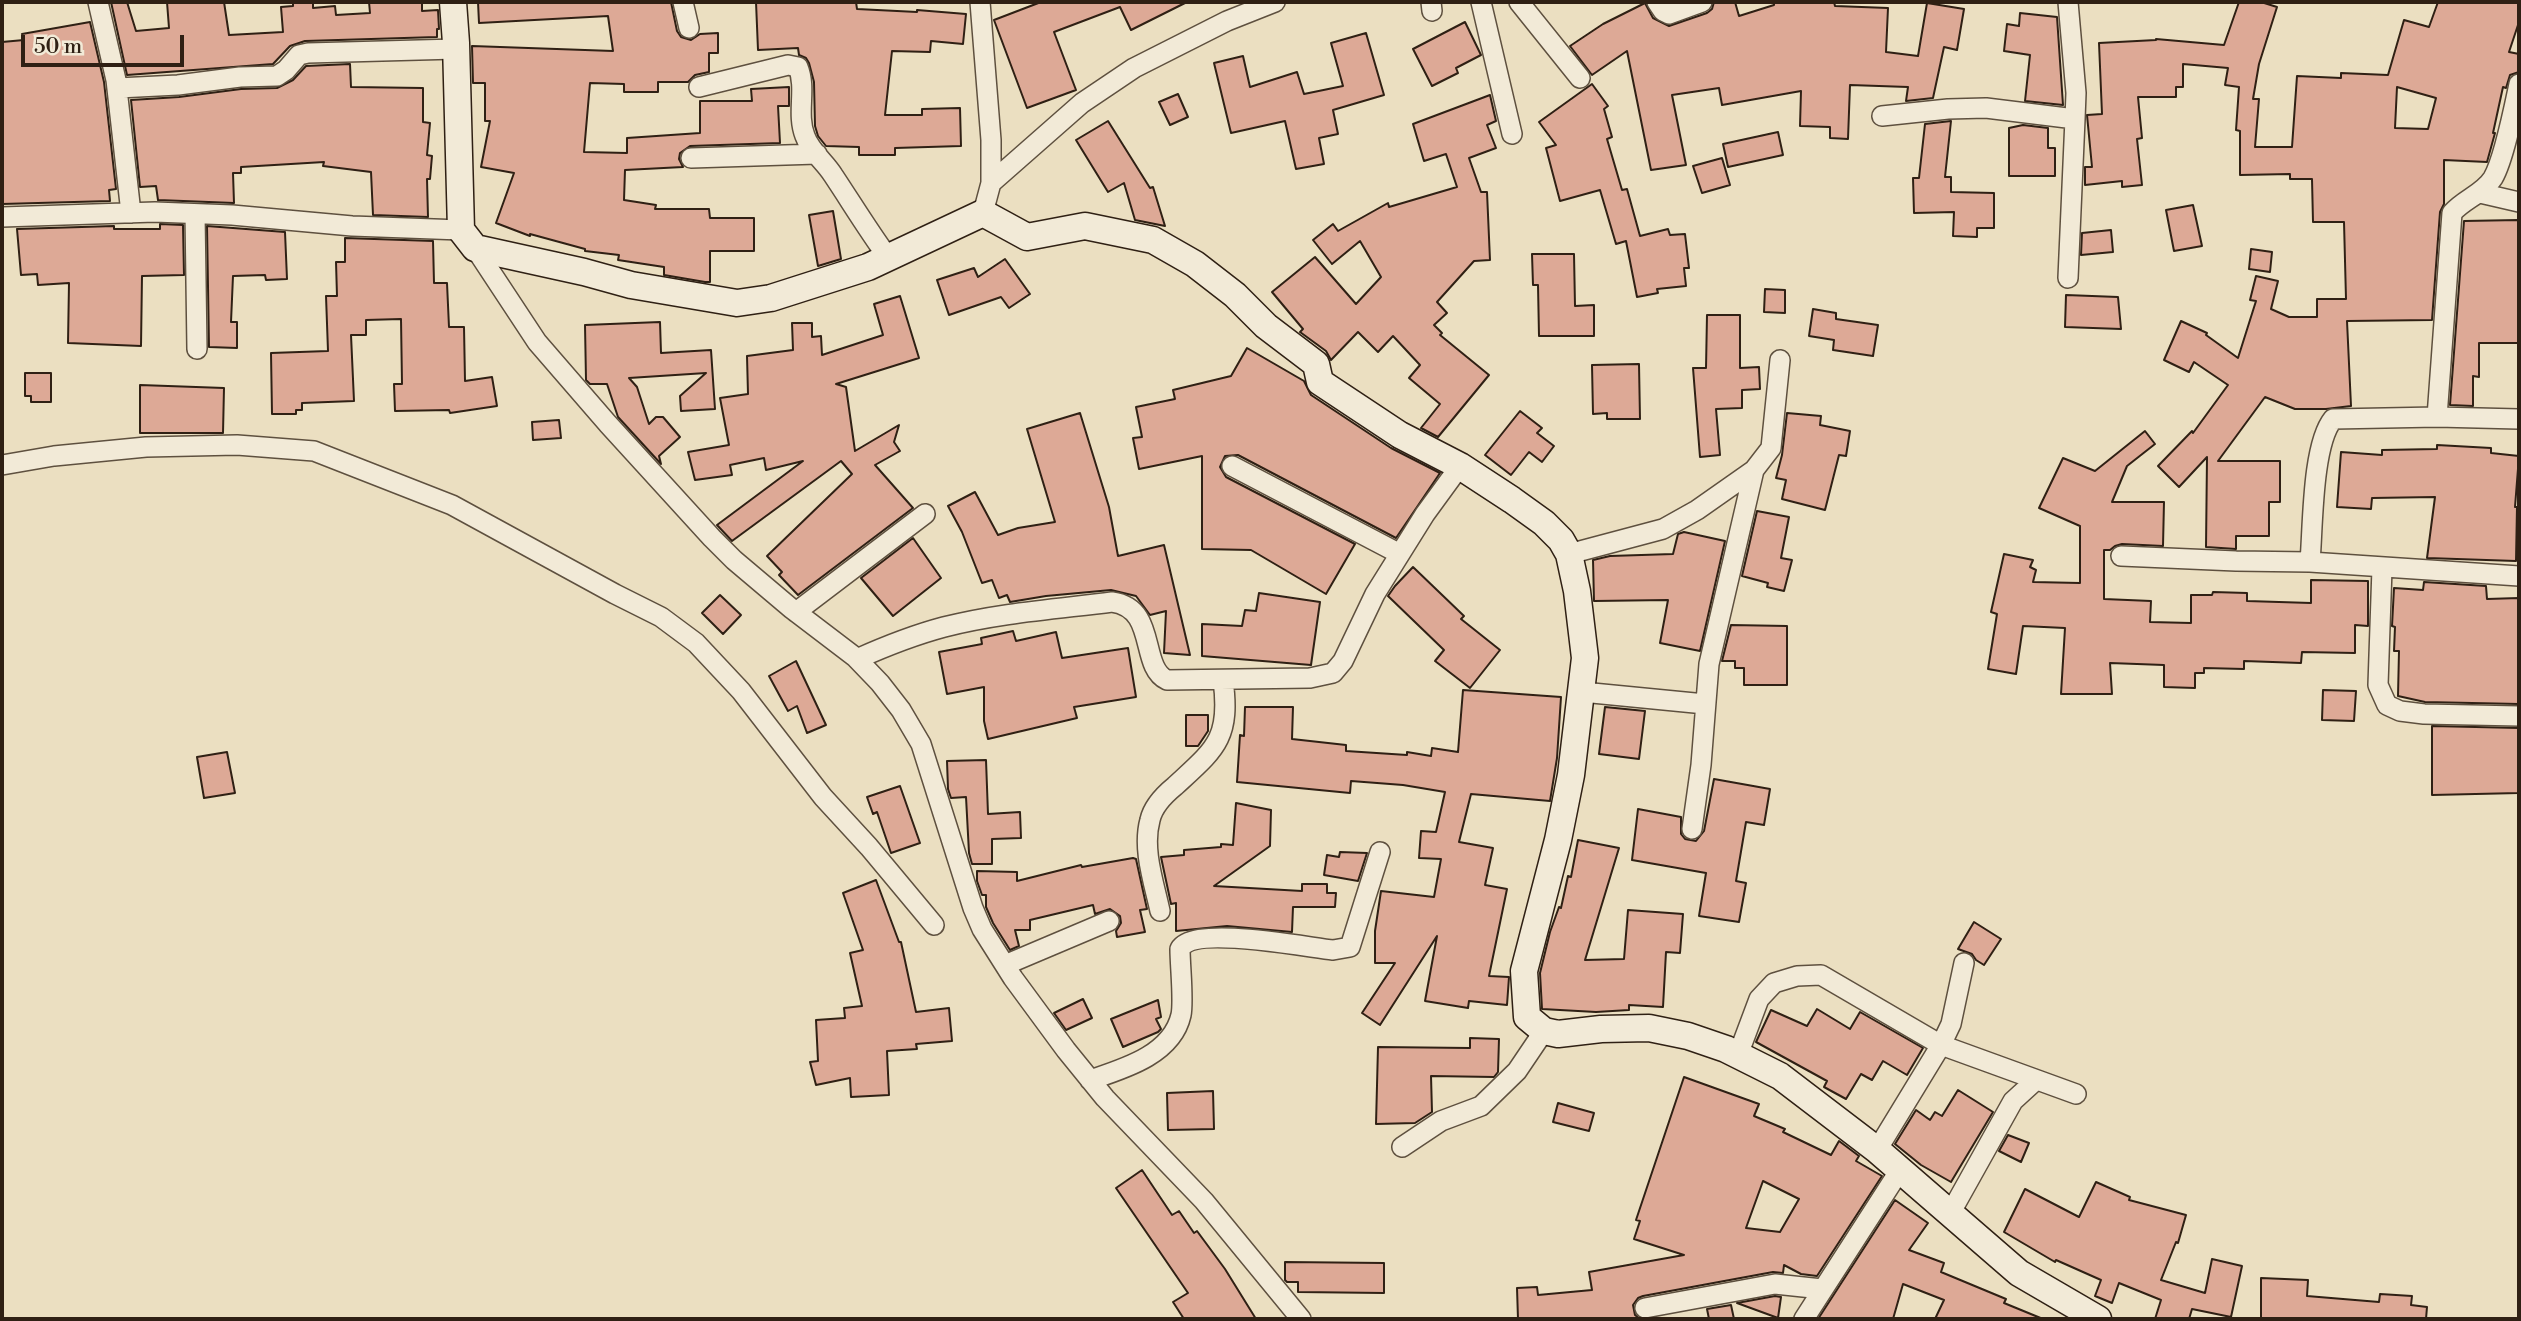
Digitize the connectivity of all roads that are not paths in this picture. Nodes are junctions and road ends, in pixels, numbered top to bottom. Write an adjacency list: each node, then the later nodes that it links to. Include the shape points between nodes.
1 (97, 2): 15 (street)
2 (453, 2): 12 (street)
3 (683, 2): 11 (street)
4 (980, 2): 22 (street)
5 (1275, 2): 22 (street, via 1227,20 1134,68 1082,103)
6 (1481, 2): 19 (street)
7 (1519, 2): 13 (street)
8 (1657, 2): 9 (street, via 1669,14)
9 (1702, 2)
10 (2068, 2): 18 (street)
11 (689, 28)
12 (456, 49): 15 (street, via 308,53 299,55 277,76); 29 (street)
13 (1580, 78)
14 (2519, 84): 23 (street, via 2499,162)
15 (118, 88): 25 (street)
16 (699, 88): 20 (street, via 788,65 798,67 805,138)
17 (1882, 116): 18 (street, via 1986,108)
18 (2075, 119): 31 (street)
19 (1512, 134)
20 (817, 154): 21 (street); 30 (street)
21 (691, 158)
22 (992, 183): 26 (street)
23 (2480, 193): 24 (street); 34 (street, via 2452,213)
24 (2519, 202)
25 (131, 213): 27 (street); 28 (street)
26 (983, 213): 30 (street); 38 (street, via 1027,237 1085,226 1153,240 1235,295 1316,364 1320,382 1400,435)
27 (195, 214): 29 (street); 32 (street)
28 (2, 217)
29 (468, 239): 30 (street, via 631,285 737,303 815,286); 47 (street, via 537,342 608,424 734,560)
30 (887, 256)
31 (2068, 278)
32 (197, 349)
33 (1780, 360): 39 (street, via 1770,448)
34 (2437, 417): 35 (street); 44 (street, via 2333,419 2325,429 2317,468)
35 (2519, 419)
36 (2, 465): 57 (street, via 146,447 237,445 314,451 452,505 661,617 696,643)
37 (1232, 467): 41 (street)
38 (1460, 467): 41 (street); 42 (street, via 1544,523)
39 (1754, 470): 42 (street, via 1663,529); 51 (street, via 1712,650)
40 (925, 514): 47 (street)
41 (1400, 554): 49 (street, via 1333,673 1310,678)
42 (1569, 554): 50 (street, via 1585,658)
43 (2121, 556): 44 (street)
44 (2310, 562): 45 (street)
45 (2382, 568): 46 (street); 52 (street, via 2378,685 2387,705 2424,713)
46 (2519, 576)
47 (796, 612): 48 (street)
48 (857, 659): 49 (street, via 944,627 1112,602 1132,608 1161,677); 59 (street, via 901,710 920,744 973,908)
49 (1223, 680): 55 (street, via 1220,738 1203,761 1160,800 1149,821 1149,858)
50 (1582, 692): 51 (street); 60 (street, via 1572,775 1524,971 1527,1017)
51 (1705, 704): 53 (street)
52 (2519, 716)
53 (1692, 829)
54 (1380, 852): 63 (street, via 1350,947 1333,950 1217,937 1184,943 1178,1026 1167,1042 1132,1065)
55 (1160, 911)
56 (1109, 921): 59 (street)
57 (934, 925)
58 (1964, 963): 61 (street, via 1951,1024)
59 (1005, 965): 63 (street)
60 (1544, 1031): 62 (street, via 1649,1028 1688,1036); 66 (street, via 1517,1071 1481,1106 1441,1121)
61 (1941, 1045): 62 (street, via 1821,975 1797,976 1774,983 1759,999); 64 (street); 67 (street)
62 (1738, 1055): 67 (street, via 1780,1076)
63 (1090, 1080): 72 (street, via 1204,1201)
64 (2036, 1080): 65 (street); 69 (street, via 2014,1101)
65 (2076, 1094)
66 (1402, 1147)
67 (1877, 1150): 68 (street)
68 (1900, 1170): 69 (street); 70 (street)
69 (1951, 1212): 74 (street, via 2019,1273)
70 (1822, 1289): 71 (street, via 1774,1284); 73 (street)
71 (1645, 1308)
72 (1301, 1319)
73 (1804, 1319)
74 (2098, 1319)

